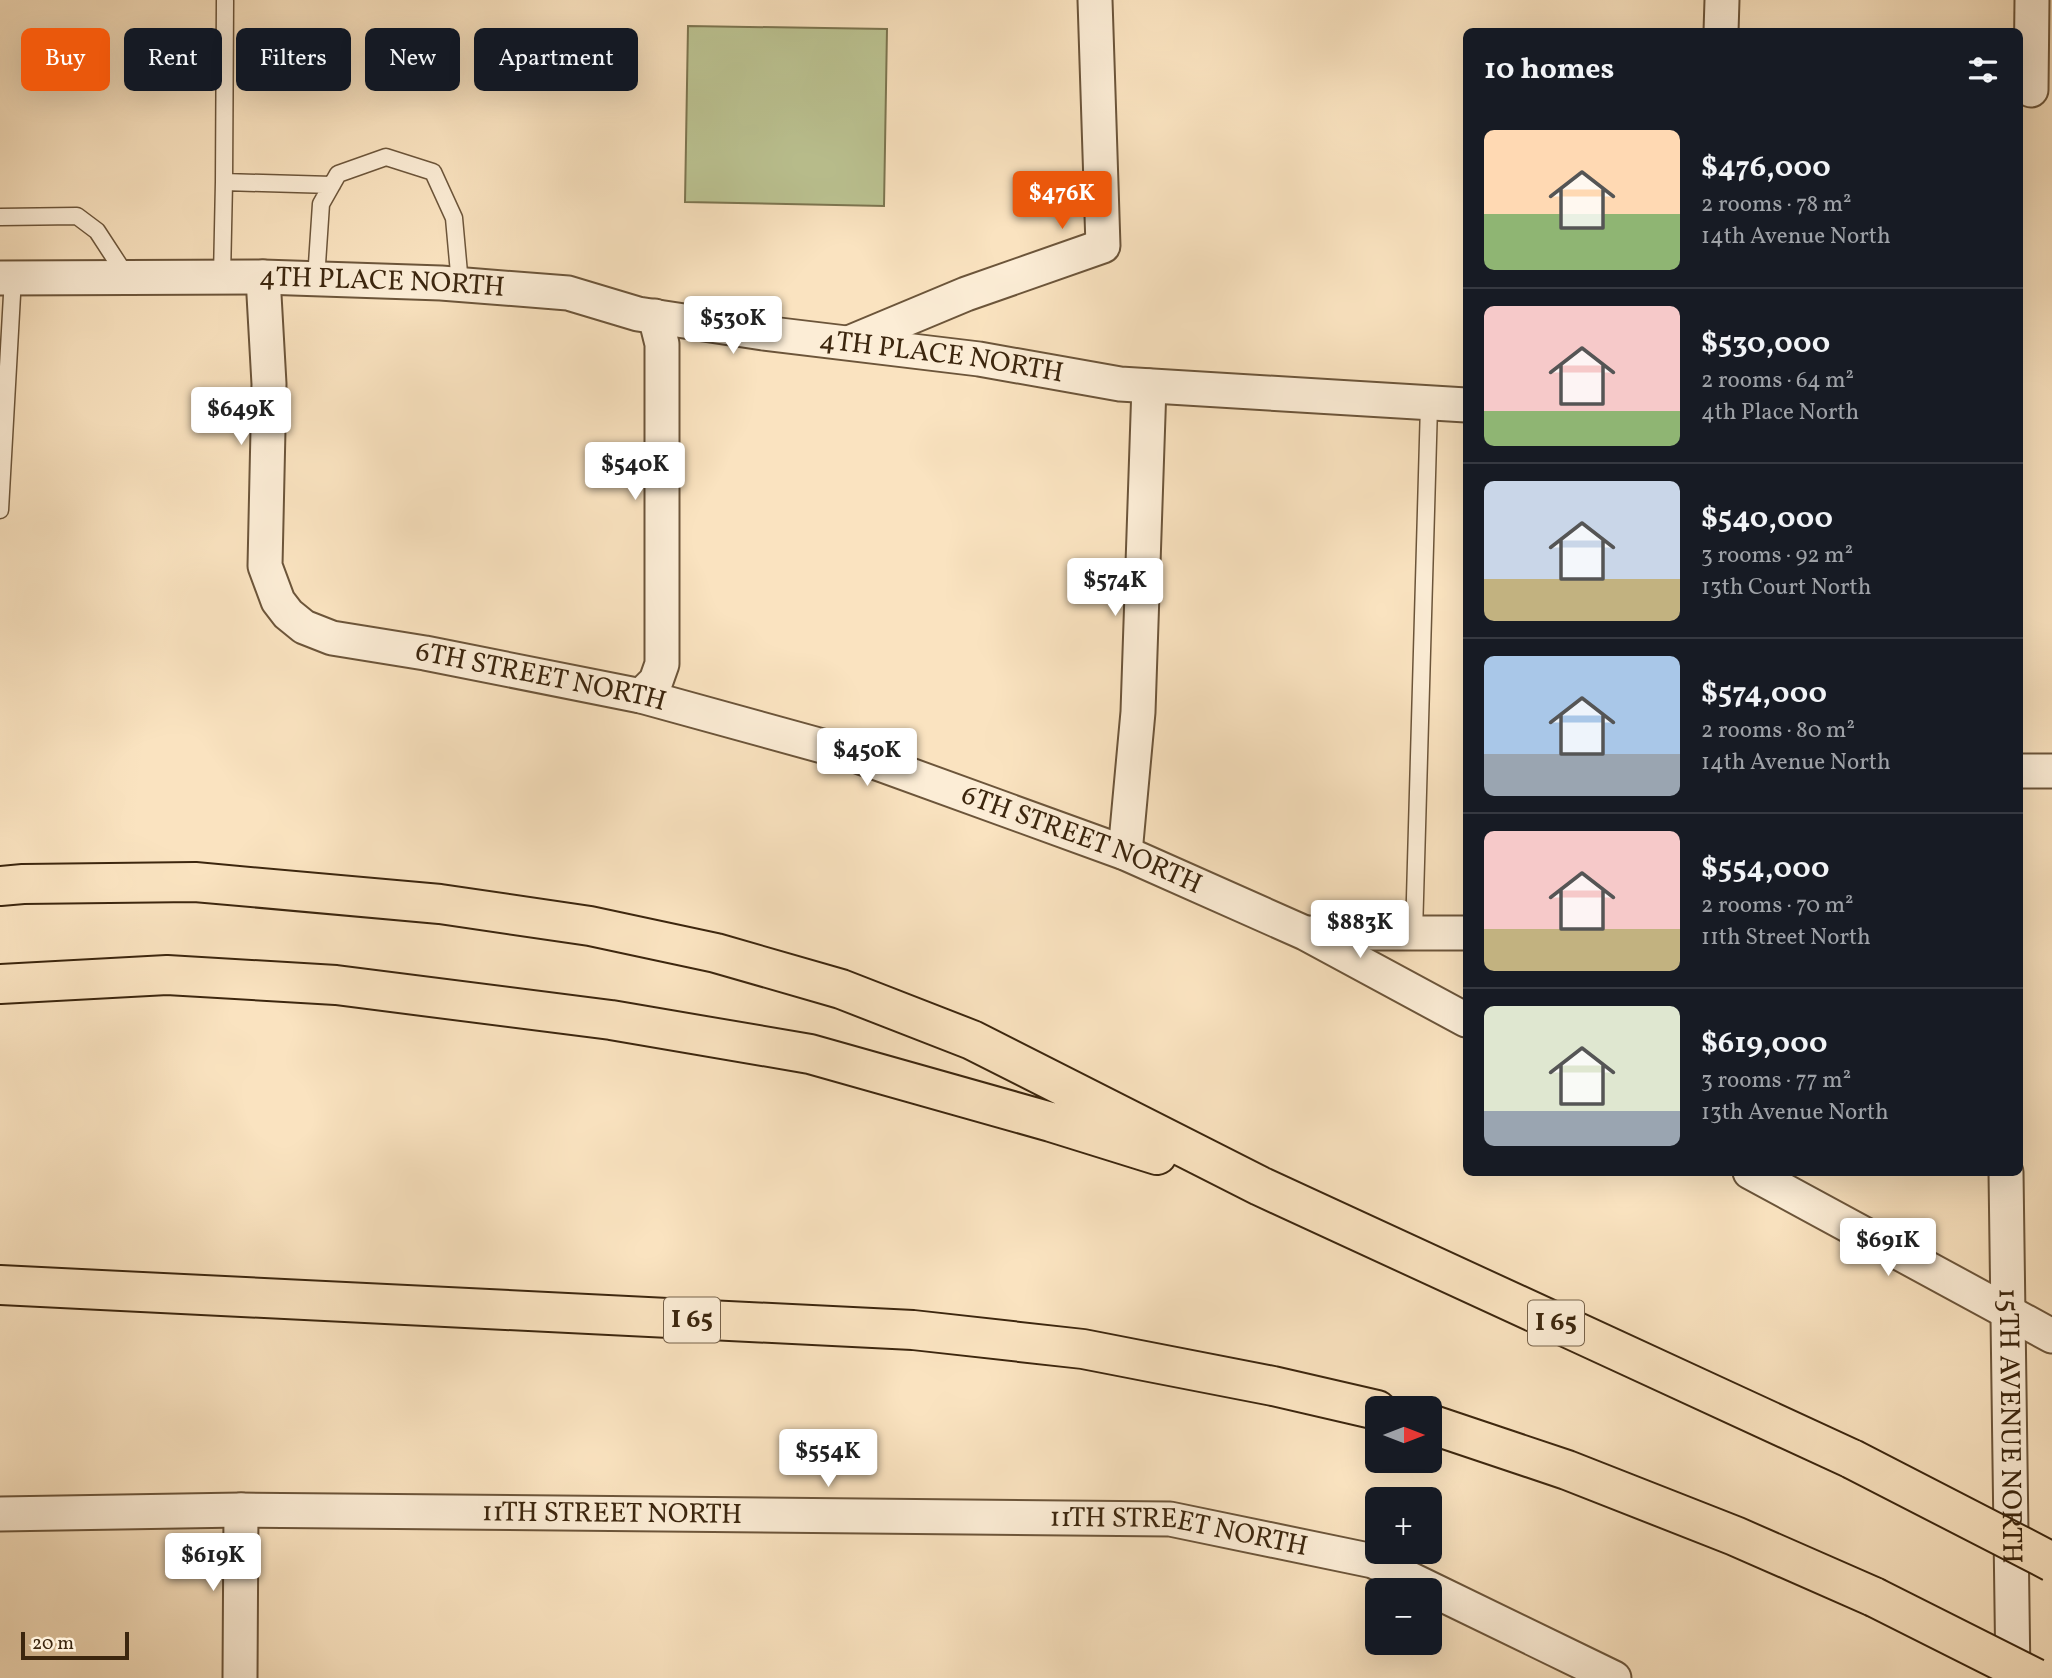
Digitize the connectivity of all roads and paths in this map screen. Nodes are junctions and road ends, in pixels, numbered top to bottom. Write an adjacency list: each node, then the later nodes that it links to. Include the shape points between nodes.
1 (1095, 0): 17 (street, via 1103,246 966,294)
2 (1722, 0): 5 (street)
3 (2032, 0): 6 (street)
4 (225, 1): 7 (lane)
5 (1721, 28)
6 (2034, 90)
7 (225, 181): 8 (lane); 12 (lane)
8 (332, 184): 14 (lane, via 321,204); 15 (lane, via 338,174 387,157 433,172 454,218)
9 (0, 217): 11 (lane, via 78,216 97,231)
10 (6, 278): 11 (street, 4TH PLACE NORTH); 21 (lane)
11 (127, 278): 12 (street, 4TH PLACE NORTH)
12 (222, 278): 13 (street, 4TH PLACE NORTH)
13 (264, 278): 14 (street, 4TH PLACE NORTH); 22 (street, 6TH STREET NORTH, via 269,384 265,566 288,614 304,627 332,638)
14 (316, 279): 15 (street, 4TH PLACE NORTH)
15 (460, 284): 16 (street, 4TH PLACE NORTH, via 568,293)
16 (655, 316): 17 (street, 4TH PLACE NORTH); 22 (street, via 662,344 662,664 656,681)
17 (850, 343): 18 (street, 4TH PLACE NORTH)
18 (1149, 386): 19 (street, 4TH PLACE NORTH); 25 (street, via 1138,712)
19 (1429, 405): 20 (street, 4TH PLACE NORTH); 28 (lane)
20 (1463, 405)
21 (0, 510)
22 (642, 696): 25 (street, 6TH STREET NORTH, via 855,755)
23 (2023, 771): 24 (street)
24 (2052, 771)
25 (1125, 853): 27 (street, 6TH STREET NORTH)
26 (0, 886): 34 (highway, I 65, via 195,881 322,892 590,926 716,953 841,989 972,1040)
27 (1305, 933): 28 (street); 31 (street, 6TH STREET NORTH)
28 (1414, 933): 29 (street)
29 (1463, 933)
30 (0, 984): 34 (highway, via 167,975 336,985 611,1020 810,1054)
31 (1463, 1018)
32 (1757, 1176): 37 (street)
33 (2006, 1176): 37 (street, 15TH AVENUE NORTH)
34 (1259, 1186): 44 (highway, I 65, bridge, via 1852,1460)
35 (0, 1285): 36 (highway, I 65)
36 (238, 1297): 38 (highway); 40 (highway, I 65, via 913,1330 1083,1349)
37 (2008, 1311): 39 (street); 47 (street, 15TH AVENUE NORTH)
38 (0, 1312)
39 (2052, 1336)
40 (1365, 1407)
41 (1442, 1428): 48 (highway, bridge, via 1567,1470 1735,1536 1874,1597)
42 (241, 1510): 43 (street, 11TH STREET NORTH); 45 (street); 46 (street, 11TH STREET NORTH, via 1170,1519 1373,1561)
43 (0, 1514)
44 (2052, 1562)
45 (240, 1678)
46 (1614, 1678)
47 (2013, 1678)
48 (2035, 1678)

